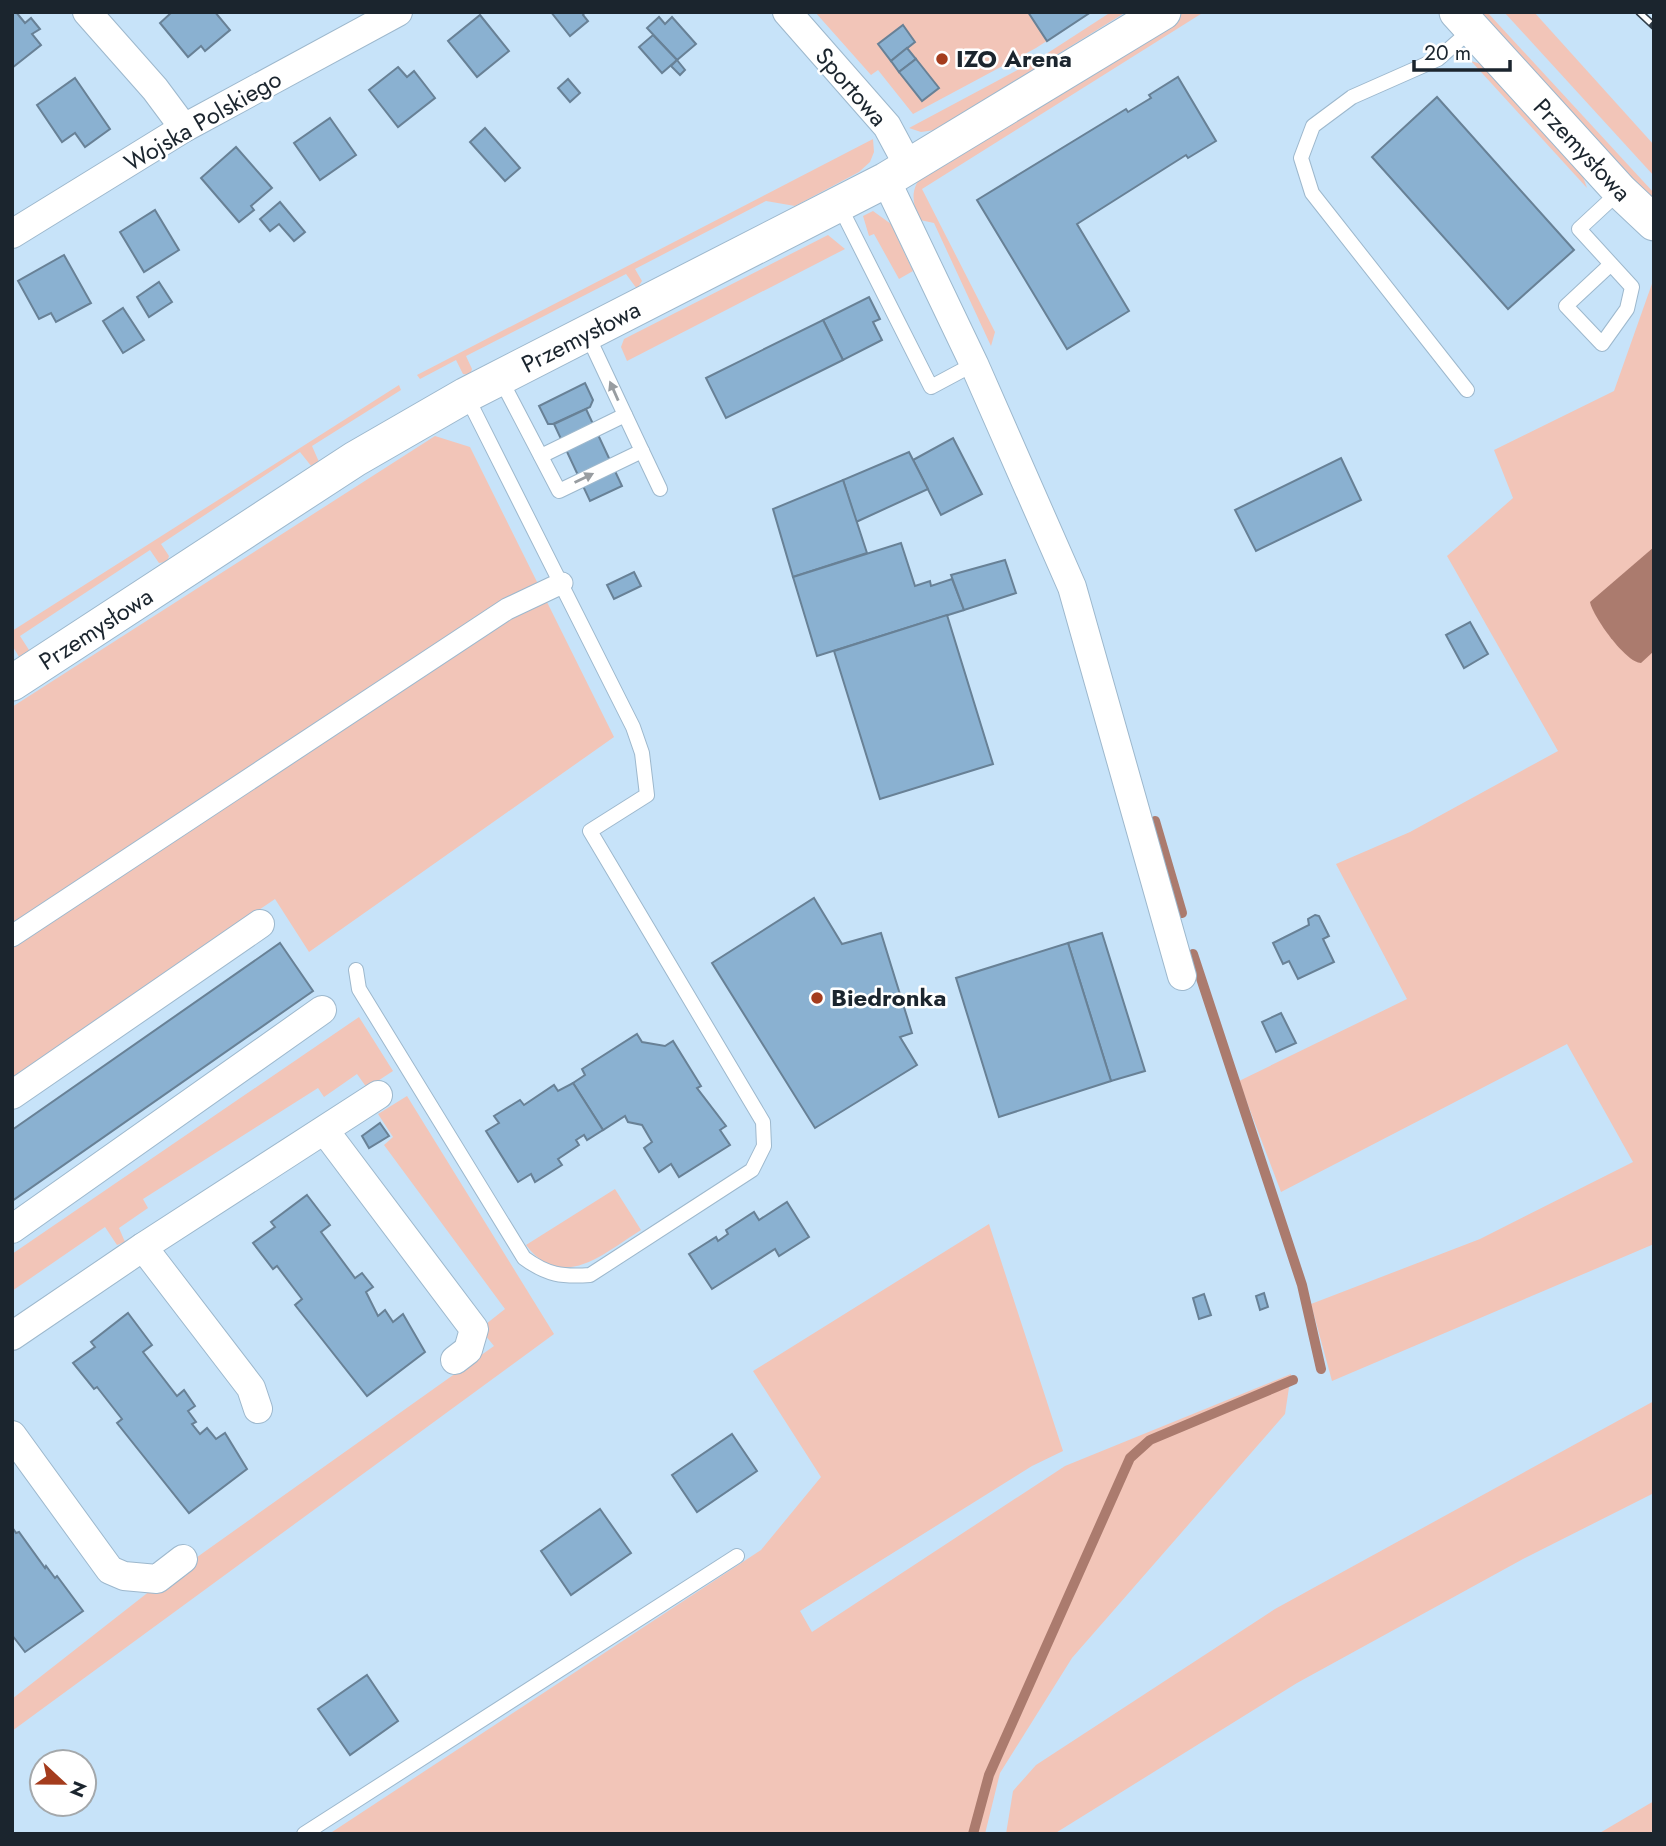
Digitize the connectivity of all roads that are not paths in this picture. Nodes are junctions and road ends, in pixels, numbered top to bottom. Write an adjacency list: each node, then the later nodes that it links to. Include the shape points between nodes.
1 (87, 12): 6 (street)
2 (398, 12): 6 (street, Wojska Polskiego)
3 (787, 12): 7 (street, Sportowa, via 887,127)
4 (1163, 12): 7 (street, Przemysłowa)
5 (1464, 20): 8 (street, Przemysłowa); 16 (lane, via 1438,59 1352,97 1313,126 1301,158 1312,193)
6 (184, 128): 11 (street, Wojska Polskiego)
7 (897, 174): 9 (street, Przemysłowa); 14 (street, Sportowa)
8 (1620, 191): 10 (street, Przemysłowa); 12 (lane, via 1579,229)
9 (839, 205): 13 (street, Przemysłowa); 14 (lane, via 932,387)
10 (1654, 223)
11 (12, 234)
12 (1610, 265): 12 (lane, via 1632,287 1627,309 1602,344 1566,306)
13 (586, 334): 15 (street, Przemysłowa); 18 (lane, one-way to 13)
14 (974, 365): 27 (street, Sportowa, via 1072,587)
15 (500, 378): 17 (street, Przemysłowa); 20 (lane)
16 (1467, 390)
17 (466, 395): 22 (lane); 23 (street, Przemysłowa, via 355,459)
18 (625, 415): 19 (lane); 20 (lane)
19 (642, 451): 20 (lane, one-way to 19, via 559,491); 21 (lane)
20 (541, 456)
21 (660, 489)
22 (562, 583): 25 (street, via 507,609); 26 (lane, via 633,726 647,795 590,831 763,1122 764,1146 752,1170 590,1275 562,1278 541,1271 524,1258 443,1129 359,989)
23 (12, 683)
24 (260, 924): 29 (street)
25 (12, 936)
26 (356, 970)
27 (1182, 976)
28 (323, 1010): 32 (street)
29 (12, 1095)
30 (378, 1096): 31 (street)
31 (325, 1131): 33 (street); 35 (street, via 474,1329 468,1350)
32 (12, 1229)
33 (143, 1247): 34 (street); 36 (street, via 251,1388)
34 (12, 1336)
35 (455, 1360)
36 (258, 1409)
37 (12, 1435): 39 (street, via 110,1570 157,1579)
38 (737, 1556): 40 (lane)
39 (183, 1559)
40 (304, 1834)

